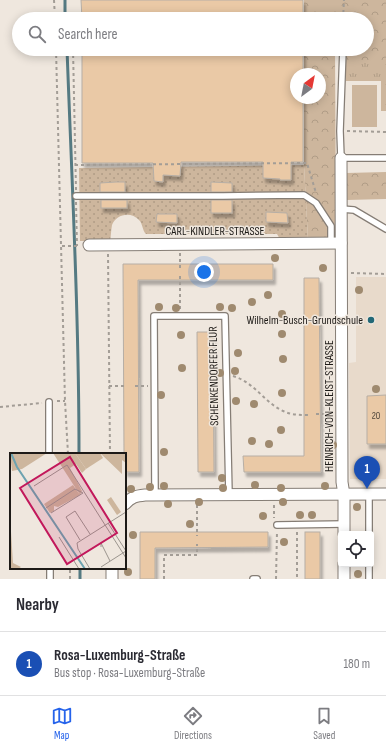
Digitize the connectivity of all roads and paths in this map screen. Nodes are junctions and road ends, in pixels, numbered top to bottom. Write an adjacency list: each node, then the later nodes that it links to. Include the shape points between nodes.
1 (54, 0): 3 (path)
2 (344, 0): 4 (path)
3 (55, 12)
4 (343, 12)
5 (56, 56): 21 (path)
6 (74, 56): 12 (path)
7 (343, 56): 8 (lane)
8 (340, 132): 9 (path); 10 (lane)
9 (386, 132)
10 (341, 158): 11 (lane); 14 (street, HEINRICH-VON-KLEIST-STRASSE)
11 (386, 158)
12 (75, 166): 13 (path); 15 (path, via 307,163)
13 (76, 196): 15 (lane, via 304,195 316,202); 21 (path, via 75,246)
14 (341, 209): 16 (lane, via 354,210); 17 (street, HEINRICH-VON-KLEIST-STRASSE)
15 (322, 212): 17 (lane)
16 (386, 228)
17 (336, 243): 18 (street, CARL-KINDLER-STRASSE); 23 (street, HEINRICH-VON-KLEIST-STRASSE)
18 (180, 244): 20 (street, CARL-KINDLER-STRASSE); 22 (path)
19 (89, 245): 20 (street, CARL-KINDLER-STRASSE)
20 (108, 245): 28 (path)
21 (61, 246): 38 (path)
22 (180, 268)
23 (341, 273): 24 (path); 36 (street, HEINRICH-VON-KLEIST-STRASSE)
24 (386, 274)
25 (180, 276): 26 (path)
26 (180, 316): 27 (lane, SCHENKENDORFER FLUR, via 225,316); 31 (lane, SCHENKENDORFER FLUR, via 154,316)
27 (226, 374): 34 (path, via 243,380 283,411 296,415); 44 (lane, SCHENKENDORFER FLUR)
28 (109, 386): 29 (path); 39 (path)
29 (127, 386)
30 (135, 386): 31 (path)
31 (154, 386): 42 (lane, SCHENKENDORFER FLUR)
32 (49, 402): 33 (path); 37 (lane)
33 (0, 407)
34 (308, 414)
35 (316, 414): 36 (path)
36 (342, 414): 45 (street, HEINRICH-VON-KLEIST-STRASSE)
37 (49, 453)
38 (68, 453)
39 (110, 453)
40 (370, 494): 41 (street); 45 (street); 50 (lane)
41 (386, 494)
42 (155, 495): 43 (street); 46 (street, via 134,497)
43 (197, 495): 44 (street); 51 (path)
44 (230, 495): 45 (street)
45 (344, 495): 49 (street, HEINRICH-VON-KLEIST-STRASSE)
46 (126, 503)
47 (277, 525): 48 (lane)
48 (297, 525): 49 (lane); 60 (path)
49 (344, 529)
50 (369, 531)
51 (197, 536)
52 (197, 544): 56 (path, via 197,555 164,555)
53 (277, 555): 59 (path)
54 (344, 567): 61 (street)
55 (369, 567): 62 (lane)
56 (164, 579)
57 (253, 579): 58 (lane)
58 (257, 579)
59 (276, 579)
60 (297, 579)
61 (344, 579)
62 (369, 579)

